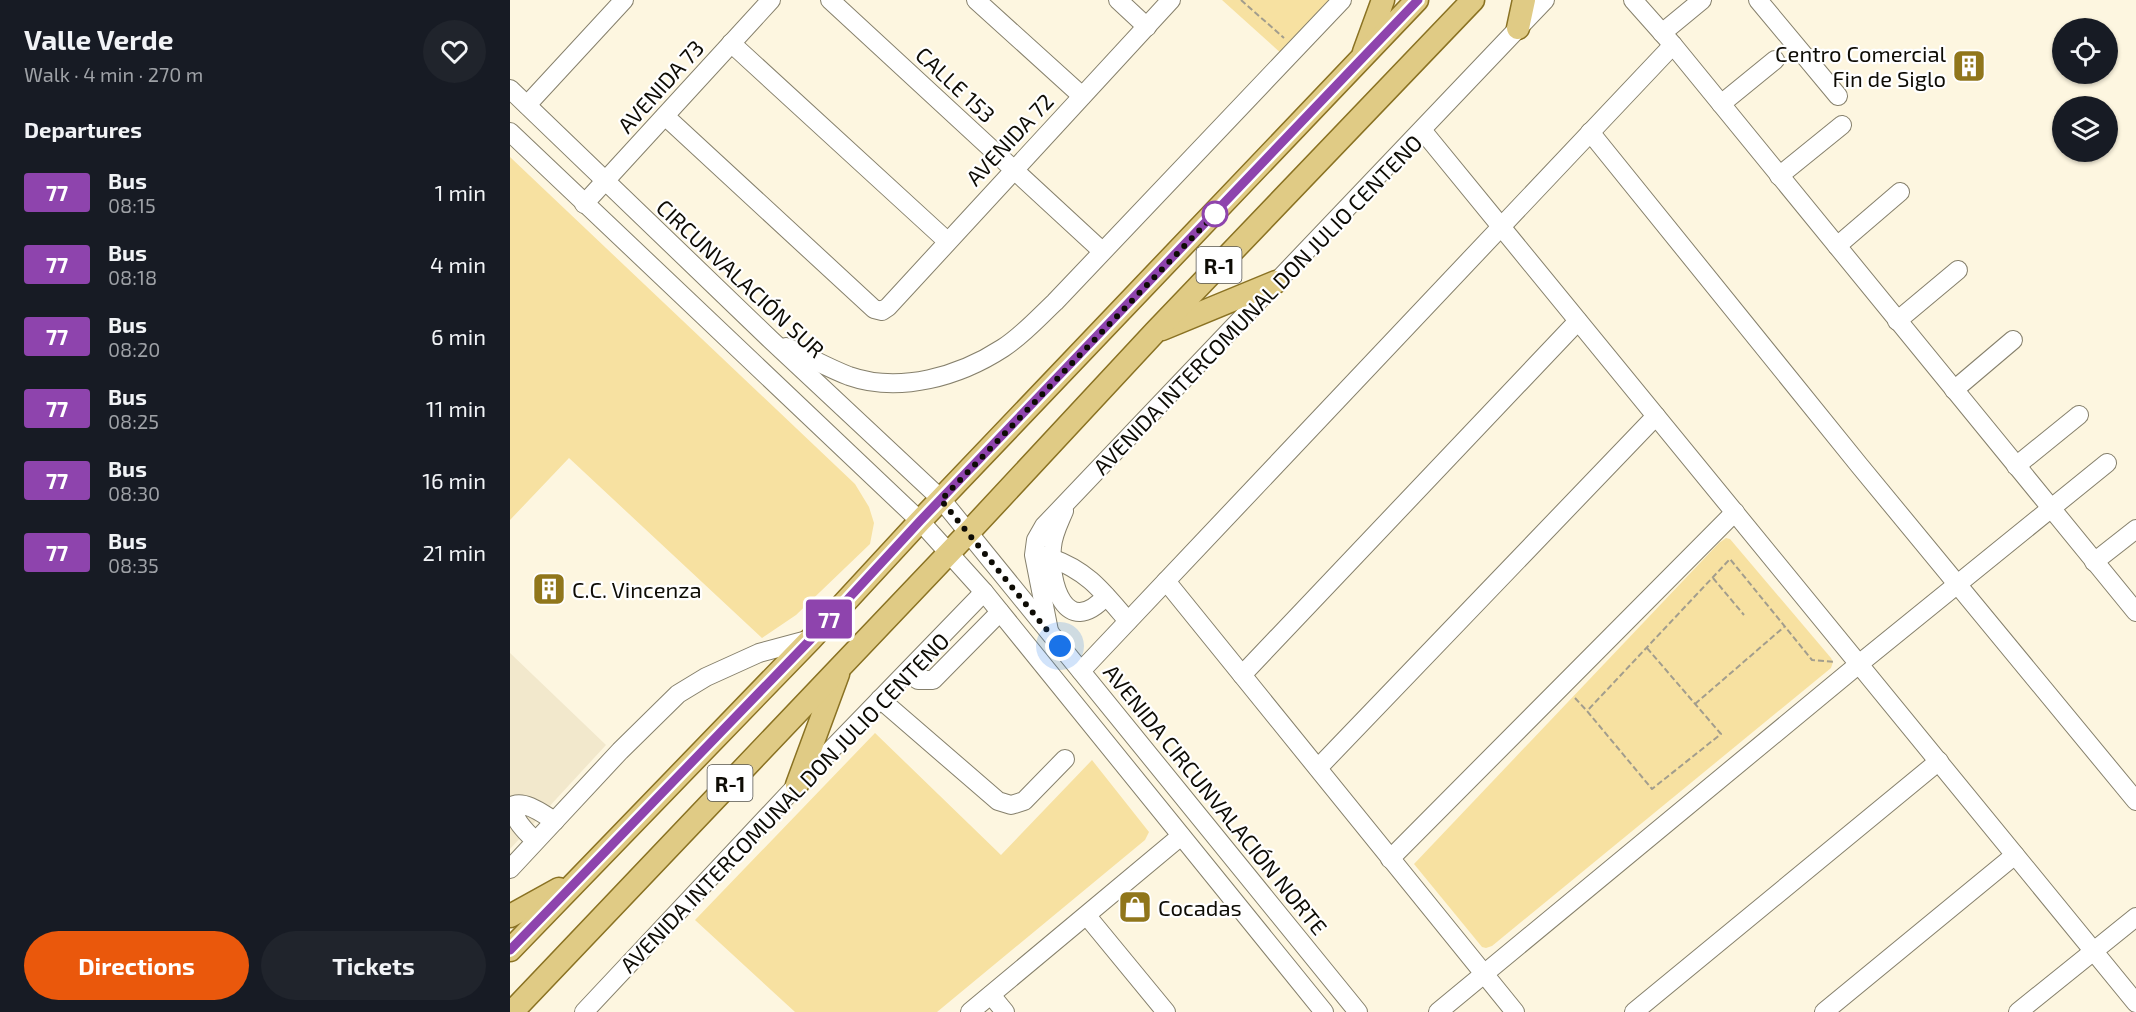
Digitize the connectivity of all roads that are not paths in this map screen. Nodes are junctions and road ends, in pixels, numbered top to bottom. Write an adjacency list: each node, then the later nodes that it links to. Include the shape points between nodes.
1 (624, 0): 25 (street)
2 (771, 0): 19 (street, AVENIDA 73)
3 (830, 0): 32 (street, CALLE 153)
4 (976, 0): 23 (street)
5 (1118, 0): 16 (street)
6 (1172, 0): 16 (street, AVENIDA 72)
7 (1342, 0): 40 (street)
8 (1383, 0): 21 (main road)
9 (1418, 0): 21 (main road, R-1)
10 (1473, 0): 45 (main road, R-1)
11 (1524, 0): 17 (main road)
12 (1545, 0): 17 (street, AVENIDA INTERCOMUNAL DON JULIO CENTENO)
13 (1633, 0): 18 (street)
14 (1702, 0): 18 (street)
15 (1758, 0): 24 (street)
16 (1147, 27): 23 (street, AVENIDA 72)
17 (1518, 28): 29 (street, AVENIDA INTERCOMUNAL DON JULIO CENTENO)
18 (1667, 39): 26 (street); 31 (street)
19 (731, 43): 27 (street, AVENIDA 73); 38 (street)
20 (1775, 60): 26 (street)
21 (1361, 61): 54 (main road, R-1)
22 (510, 89): 25 (street, CIRCUNVALACIÓN SUR)
23 (1082, 96): 32 (street, AVENIDA 72)
24 (1838, 96)
25 (527, 105): 34 (street, CIRCUNVALACIÓN SUR)
26 (1721, 105): 33 (street)
27 (665, 116): 34 (street, AVENIDA 73); 38 (street, AVENIDA 72, via 874,309 882,311 888,307)
28 (1842, 125): 33 (street)
29 (1422, 130): 37 (street); 42 (street, AVENIDA INTERCOMUNAL DON JULIO CENTENO)
30 (510, 132): 36 (street)
31 (1590, 132): 37 (street); 64 (street)
32 (1014, 170): 38 (street, AVENIDA 72); 40 (street, CALLE 153)
33 (1779, 176): 39 (street)
34 (605, 181): 36 (street, AVENIDA 73); 46 (street, CIRCUNVALACIÓN SUR)
35 (1900, 192): 39 (street)
36 (584, 204): 57 (street)
37 (1501, 226): 43 (street); 63 (street)
38 (947, 242)
39 (1837, 246): 44 (street)
40 (1102, 251): 46 (street, via 1055,302 1005,347 972,366 936,378 890,384 851,376)
41 (1958, 270): 44 (street)
42 (1276, 282): 45 (main road); 53 (street, AVENIDA INTERCOMUNAL DON JULIO CENTENO)
43 (1578, 321): 50 (street); 77 (street)
44 (1898, 321): 48 (street)
45 (1155, 332): 59 (main road, R-1)
46 (771, 340): 54 (street, CIRCUNVALACIÓN SUR)
47 (2013, 340): 48 (street)
48 (1954, 390): 52 (street)
49 (2079, 415): 52 (street)
50 (1656, 416): 56 (street); 81 (street)
51 (2107, 463): 55 (street)
52 (2016, 466): 55 (street)
53 (1071, 498): 61 (street, via 1055,532); 71 (street, AVENIDA INTERCOMUNAL DON JULIO CENTENO, via 1036,540)
54 (941, 500): 57 (main road, R-1); 59 (street, CIRCUNVALACIÓN SUR)
55 (2051, 508): 62 (street); 64 (street)
56 (1735, 512): 73 (street); 88 (street)
57 (920, 521): 60 (street); 72 (main road, R-1)
58 (2136, 529): 62 (street)
59 (968, 533): 60 (main road, R-1); 71 (street, AVENIDA CIRCUNVALACIÓN NORTE)
60 (948, 554): 65 (street); 74 (main road, R-1)
61 (1051, 558): 66 (street, via 1083,573); 67 (street, via 1053,584)
62 (2094, 562): 69 (street)
63 (1166, 581): 70 (street); 77 (street)
64 (1958, 585): 73 (street); 83 (street)
65 (984, 592): 68 (street); 76 (street, AVENIDA INTERCOMUNAL DON JULIO CENTENO)
66 (1106, 596): 67 (street, via 1092,610); 70 (street)
67 (1071, 609): 71 (street)
68 (1000, 612): 76 (street, via 933,680 918,680); 85 (street)
69 (2136, 612)
70 (1128, 621): 75 (street)
71 (1048, 629): 75 (street, AVENIDA CIRCUNVALACIÓN NORTE)
72 (811, 639): 84 (street, via 759,653 678,694); 90 (main road, R-1)
73 (1859, 664): 80 (street); 96 (street)
74 (840, 666): 82 (main road); 99 (main road, R-1)
75 (1081, 671): 105 (street, AVENIDA CIRCUNVALACIÓN NORTE)
76 (907, 672): 78 (street, AVENIDA INTERCOMUNAL DON JULIO CENTENO)
77 (1242, 675): 81 (street)
78 (880, 699): 79 (street, via 998,801 1011,805 1024,801); 82 (street, AVENIDA INTERCOMUNAL DON JULIO CENTENO)
79 (1065, 759)
80 (1938, 761): 87 (street); 108 (street)
81 (1318, 768): 88 (street)
82 (797, 785): 100 (street, AVENIDA INTERCOMUNAL DON JULIO CENTENO)
83 (2136, 801)
84 (555, 821): 86 (street); 86 (street, via 525,805 514,805 518,821)
85 (1181, 836): 92 (street); 104 (street)
86 (535, 841): 89 (street)
87 (2015, 855): 95 (street); 109 (street)
88 (1390, 859): 96 (street)
89 (510, 869)
90 (579, 878): 91 (main road); 94 (main road, R-1)
91 (510, 916)
92 (1087, 916): 97 (street); 103 (street)
93 (2136, 917): 95 (street)
94 (510, 950)
95 (2093, 951): 98 (street); 110 (street)
96 (1484, 973): 106 (street); 107 (street)
97 (991, 995): 101 (street); 102 (street)
98 (2136, 1003)
99 (512, 1012)
100 (584, 1012)
101 (970, 1012)
102 (1005, 1012)
103 (1166, 1012)
104 (1323, 1012)
105 (1358, 1012)
106 (1438, 1012)
107 (1515, 1012)
108 (1634, 1012)
109 (1824, 1012)
110 (2018, 1012)

